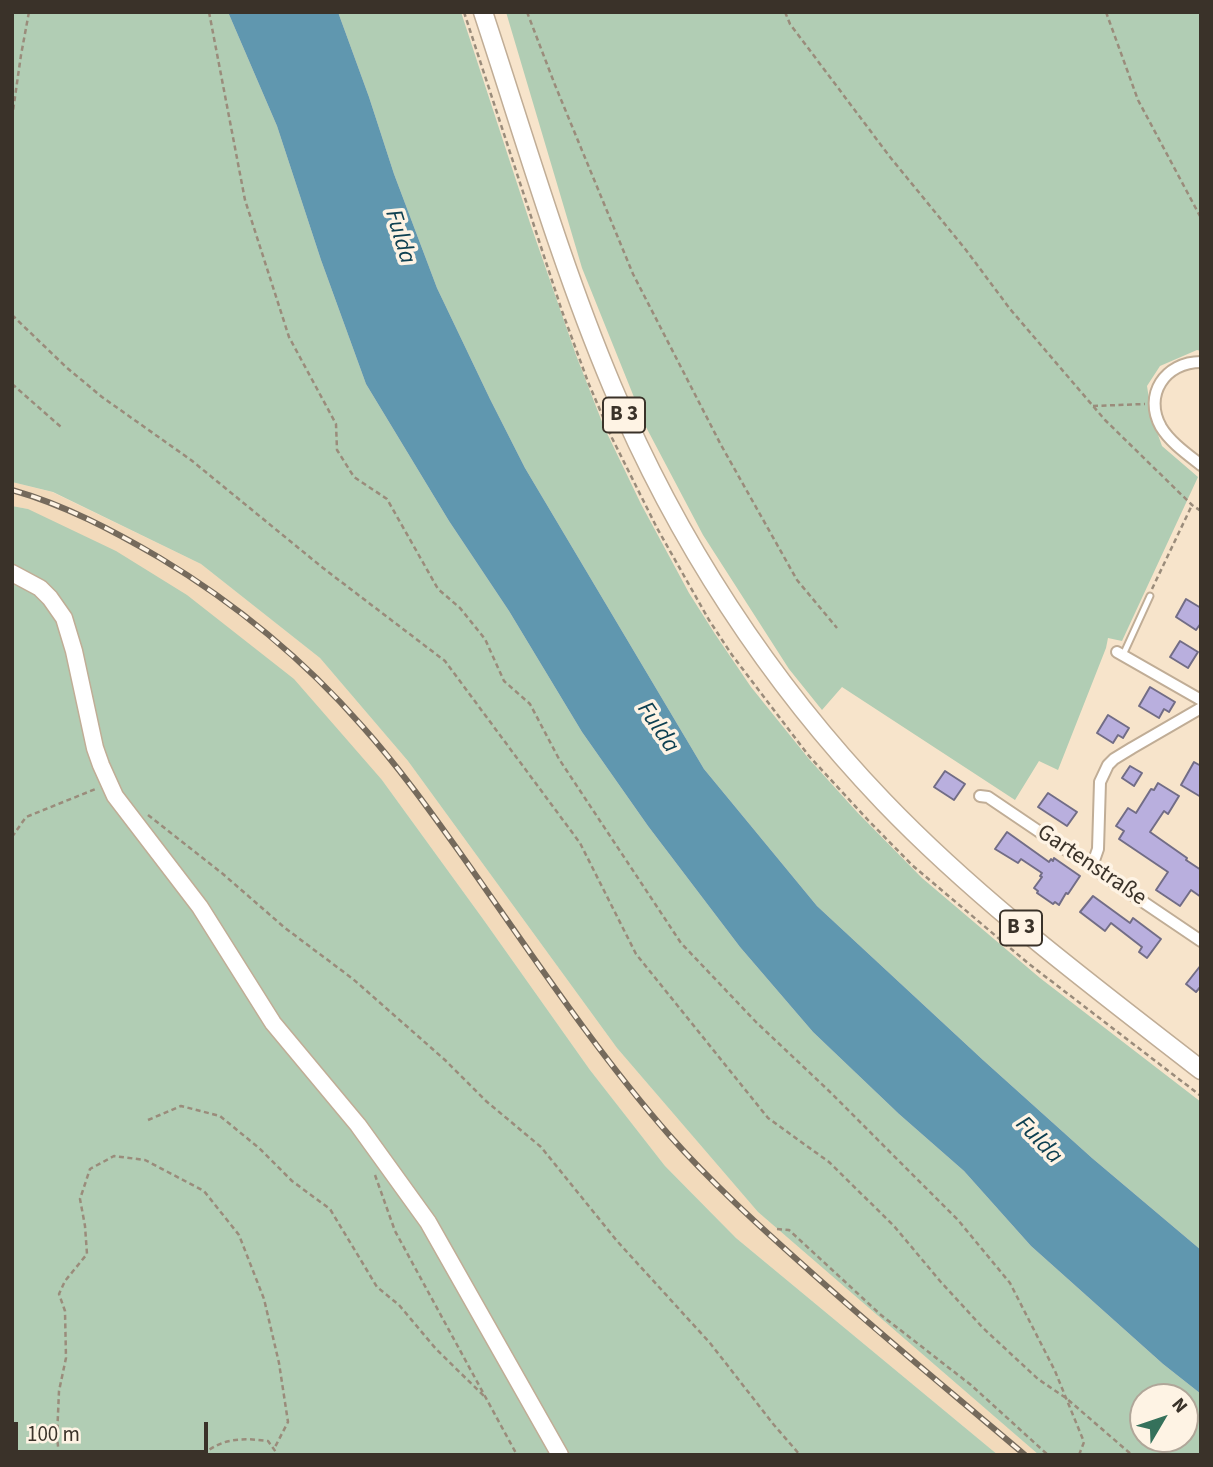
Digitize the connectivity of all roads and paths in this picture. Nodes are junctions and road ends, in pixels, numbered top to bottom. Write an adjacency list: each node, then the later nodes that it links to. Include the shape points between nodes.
1 (29, 12): 8 (path)
2 (209, 12): 37 (path, via 245,200 289,337 336,424 337,450 354,477 387,499 438,589 485,639 504,681 530,704 559,759 681,943 958,1220 1010,1283)
3 (464, 12): 32 (path, via 562,311 607,427 657,528 732,655 809,756 912,865 1029,964)
4 (483, 12): 31 (main road, B 3, via 562,253 612,387 682,529 735,616 792,696 914,832 978,892)
5 (527, 12): 21 (path, via 639,286 797,580)
6 (785, 12): 14 (path, via 890,157)
7 (1106, 12): 9 (path, via 1138,100)
8 (12, 118)
9 (1201, 218)
10 (12, 315): 37 (path, via 102,397 191,460 445,661 579,843 636,954 768,1118 829,1162 894,1226 983,1328 1038,1379)
11 (1201, 362): 13 (street, via 1180,366 1167,375 1159,384)
12 (12, 384): 15 (path)
13 (1155, 404): 14 (path); 16 (street, via 1162,428)
14 (1093, 406): 17 (path)
15 (61, 427)
16 (1201, 465)
17 (1192, 505): 18 (path); 20 (path)
18 (1201, 511)
19 (12, 573): 25 (street, via 40,588 64,618 95,748)
20 (1150, 596): 22 (lane)
21 (837, 628)
22 (1120, 653): 23 (street)
23 (1201, 700)
24 (1201, 708): 29 (street, via 1108,765 1100,782 1098,849)
25 (109, 783): 28 (path, via 26,817); 43 (street, via 200,907 273,1023 358,1125 428,1222)
26 (979, 796): 29 (street, Gartenstraße, via 988,797)
27 (148, 815): 44 (path, via 353,979 541,1147)
28 (12, 837)
29 (1092, 866): 30 (street, Gartenstraße)
30 (1201, 941)
31 (1201, 1070)
32 (1201, 1096)
33 (148, 1120): 36 (path, via 181,1106 220,1116 259,1148 292,1181 330,1209 377,1287)
34 (374, 1172): 36 (path, via 395,1231)
35 (777, 1228): 45 (path, via 789,1230 881,1315 971,1385)
36 (486, 1398): 42 (path)
37 (1066, 1398): 46 (path, via 1084,1442); 47 (path)
38 (274, 1449): 39 (path, via 288,1422 279,1363 264,1299 239,1235 204,1191 145,1160 114,1156 90,1169 80,1199 87,1254 59,1294 65,1311 65,1358 58,1402); 40 (path, via 268,1441 246,1438 226,1441); 41 (path)
39 (60, 1455)
40 (204, 1455)
41 (278, 1455)
42 (517, 1455)
43 (560, 1455)
44 (800, 1455)
45 (1048, 1455)
46 (1079, 1455)
47 (1132, 1455)

